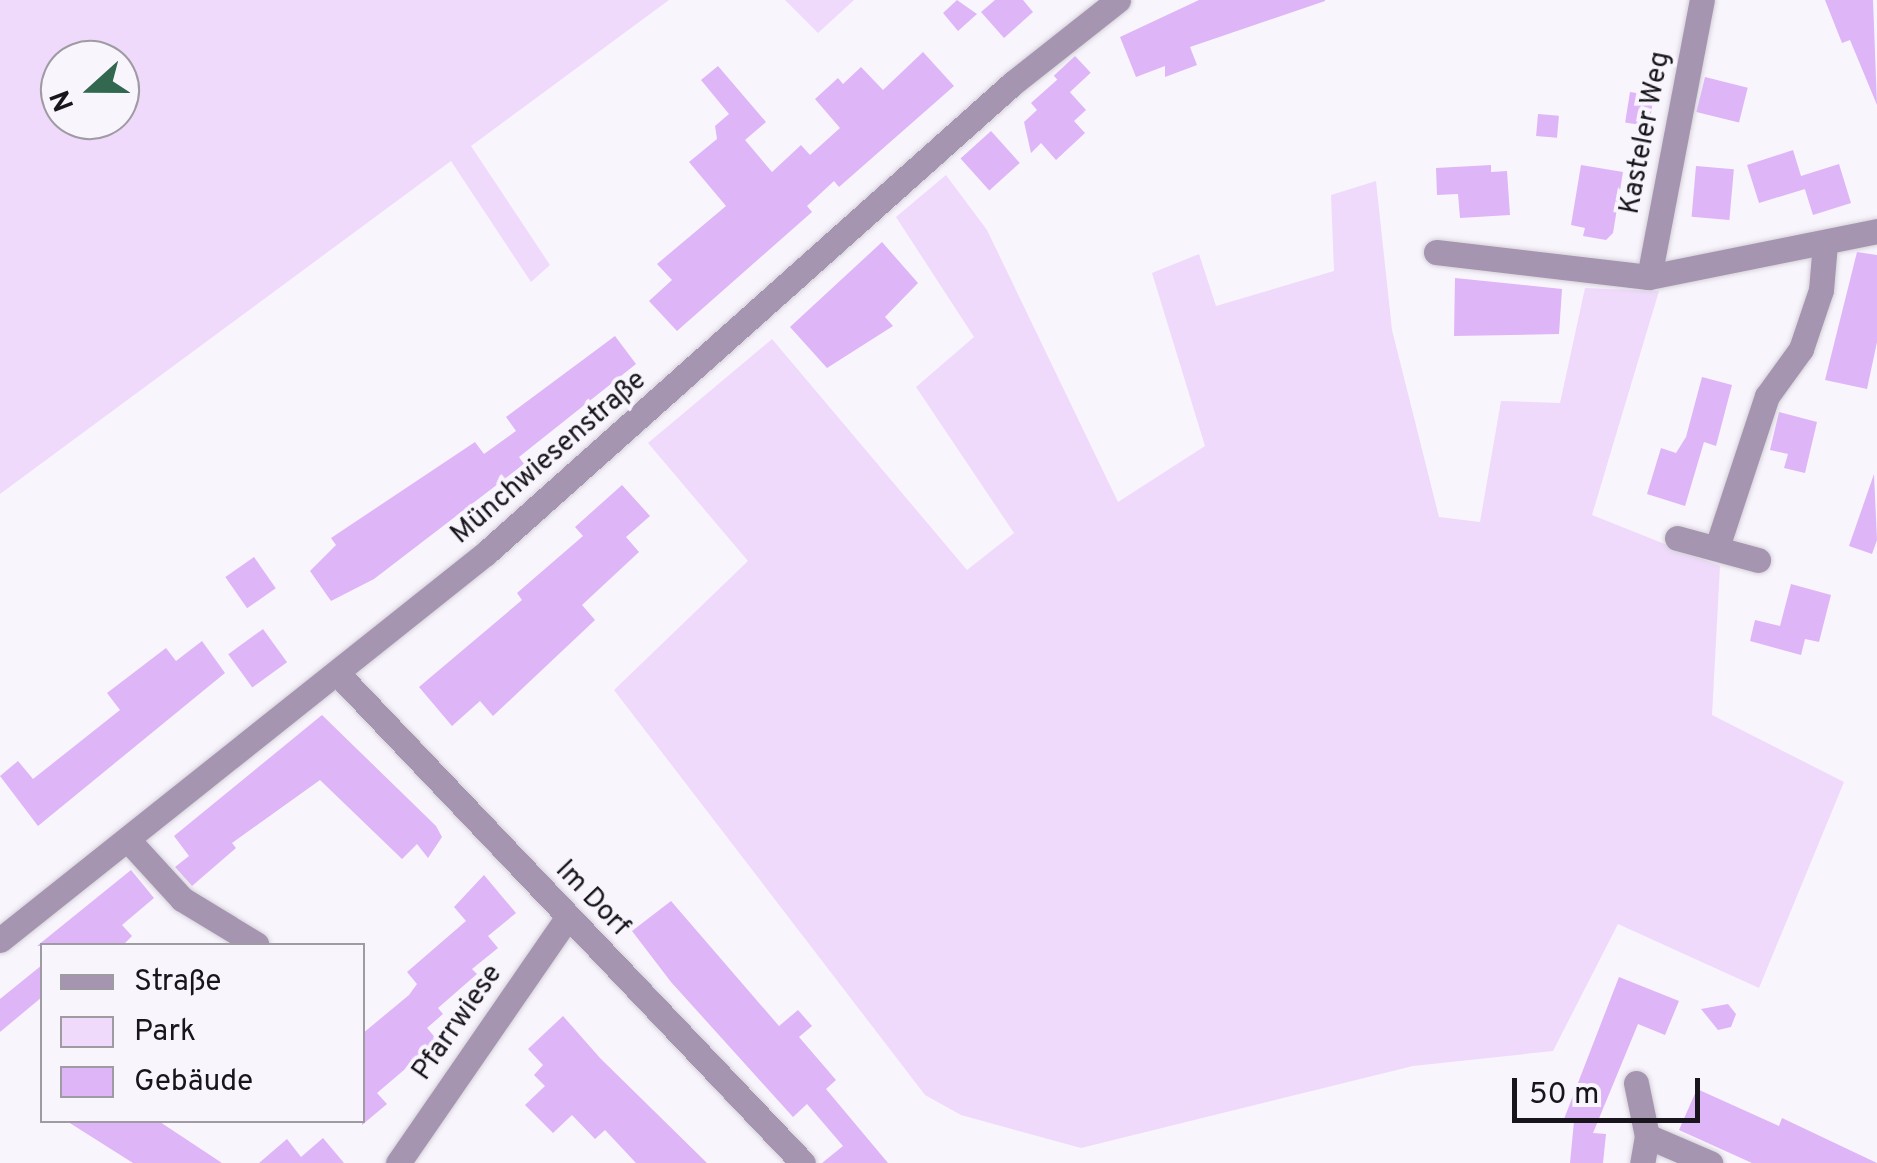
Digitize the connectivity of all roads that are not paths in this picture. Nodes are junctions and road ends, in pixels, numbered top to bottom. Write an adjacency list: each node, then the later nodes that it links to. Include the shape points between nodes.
1 (1118, 0): 10 (street, Münchwiesenstraße, via 1013,83 682,383)
2 (1702, 0): 6 (street, Kasteler Weg)
3 (1877, 230): 4 (street)
4 (1825, 243): 6 (street); 8 (street, via 1821,290 1801,349 1768,396)
5 (1436, 252): 6 (street)
6 (1649, 277)
7 (1678, 538): 8 (street)
8 (1717, 547): 9 (street)
9 (1758, 560)
10 (338, 675): 11 (street, Münchwiesenstraße); 12 (street, Im Dorf)
11 (128, 840): 13 (street, Münchwiesenstraße); 14 (street, via 182,899)
12 (568, 917): 17 (street, Pfarrwiese); 18 (street, Im Dorf)
13 (0, 940)
14 (239, 941)
15 (1636, 1084): 16 (street)
16 (1647, 1136): 19 (street); 20 (street)
17 (398, 1163)
18 (803, 1163)
19 (1642, 1163)
20 (1710, 1163)

